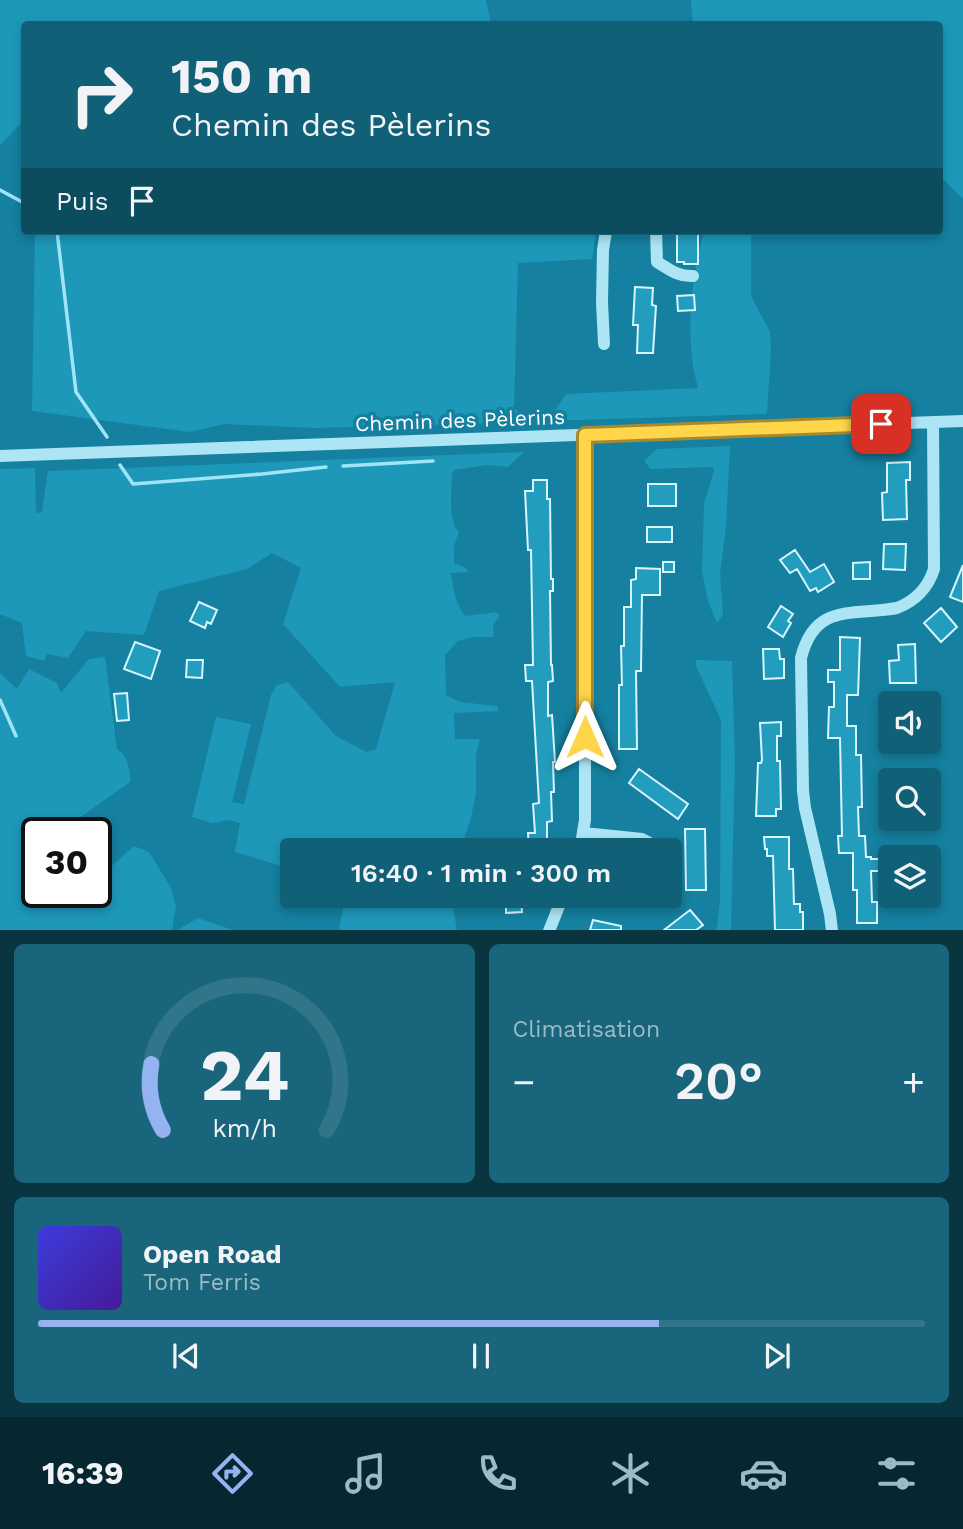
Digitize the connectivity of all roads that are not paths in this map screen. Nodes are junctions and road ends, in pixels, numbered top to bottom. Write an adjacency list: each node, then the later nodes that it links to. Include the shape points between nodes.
1 (605, 235): 4 (street)
2 (656, 235): 3 (street, via 657,262 677,274)
3 (693, 276)
4 (604, 344)
5 (963, 421): 6 (street, Chemin des Pèlerins)
6 (933, 422): 7 (street, Chemin des Pèlerins); 14 (street, via 931,579 906,605 840,613 826,620 809,636 801,658 805,808)
7 (585, 435): 8 (street, Chemin des Pèlerins); 9 (street)
8 (0, 456)
9 (584, 833): 10 (street); 11 (street)
10 (583, 838)
11 (632, 838)
12 (558, 908): 13 (street)
13 (549, 930)
14 (832, 930)

